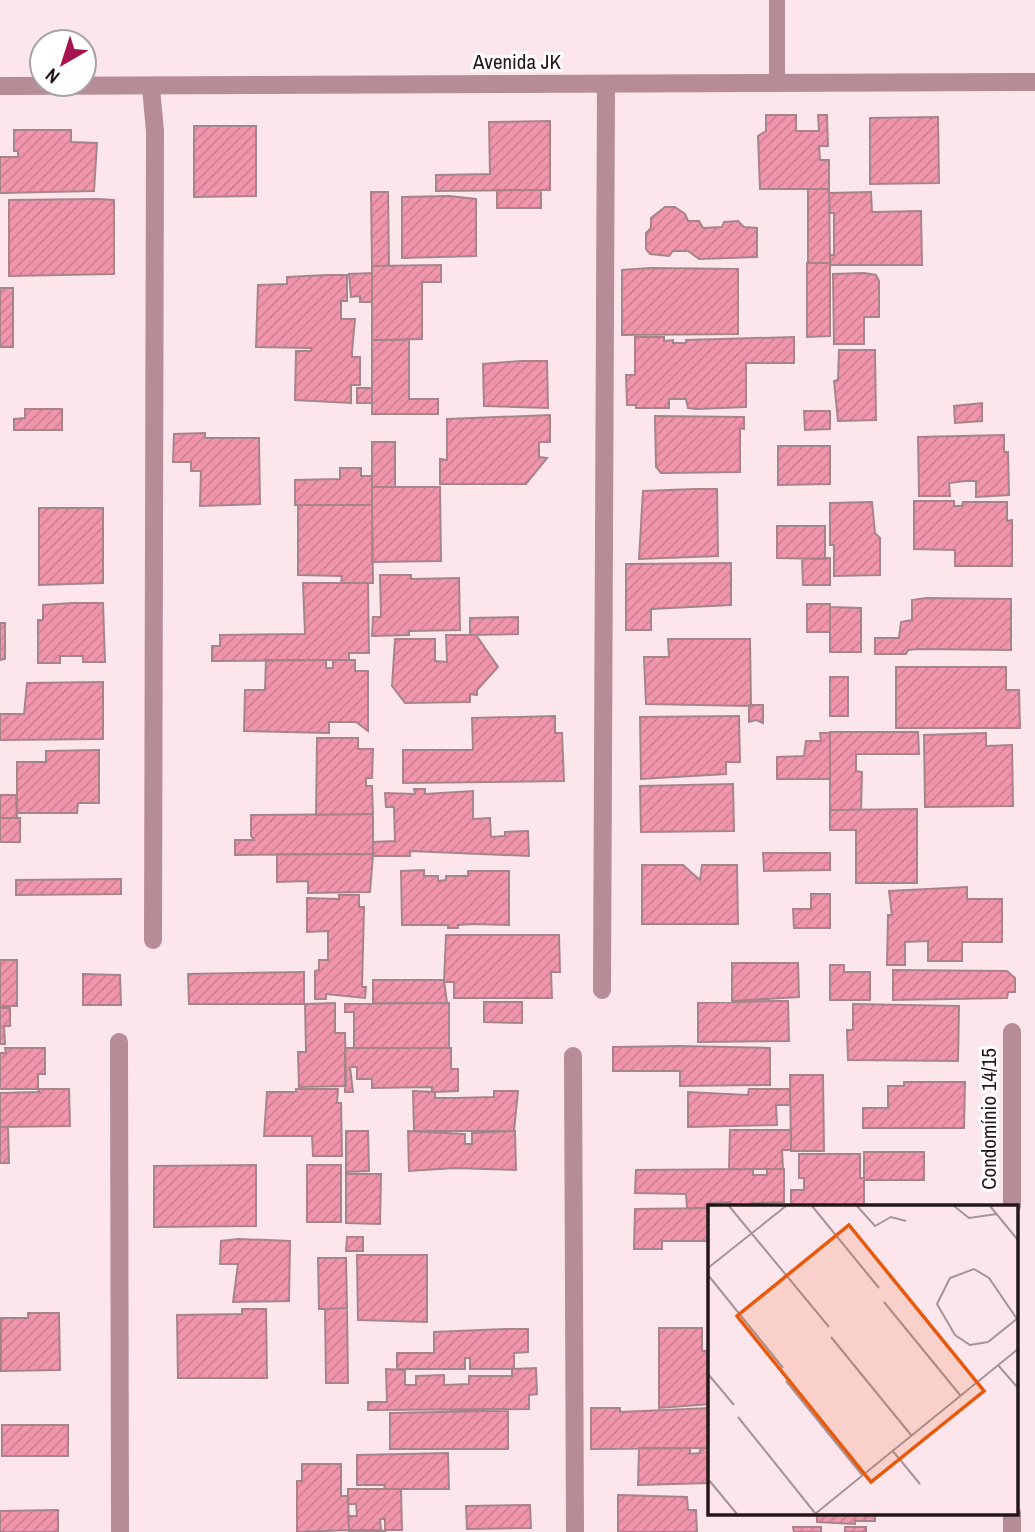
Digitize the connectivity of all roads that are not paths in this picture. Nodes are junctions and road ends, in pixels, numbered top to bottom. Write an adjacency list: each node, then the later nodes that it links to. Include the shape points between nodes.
1 (777, 0): 4 (lane)
2 (1035, 82): 4 (street, Avenida JK)
3 (606, 84): 4 (street, Avenida JK); 6 (street, Avenida JK); 8 (street)
4 (777, 84)
5 (0, 86): 6 (street, Avenida JK)
6 (151, 88): 7 (street, via 155,131)
7 (153, 940)
8 (602, 990)
9 (1012, 1032): 12 (street, Condomínio 14/15)
10 (119, 1042): 14 (street)
11 (573, 1056): 15 (street)
12 (1012, 1205)
13 (1012, 1514): 16 (street)
14 (120, 1532)
15 (575, 1532)
16 (1012, 1532)

